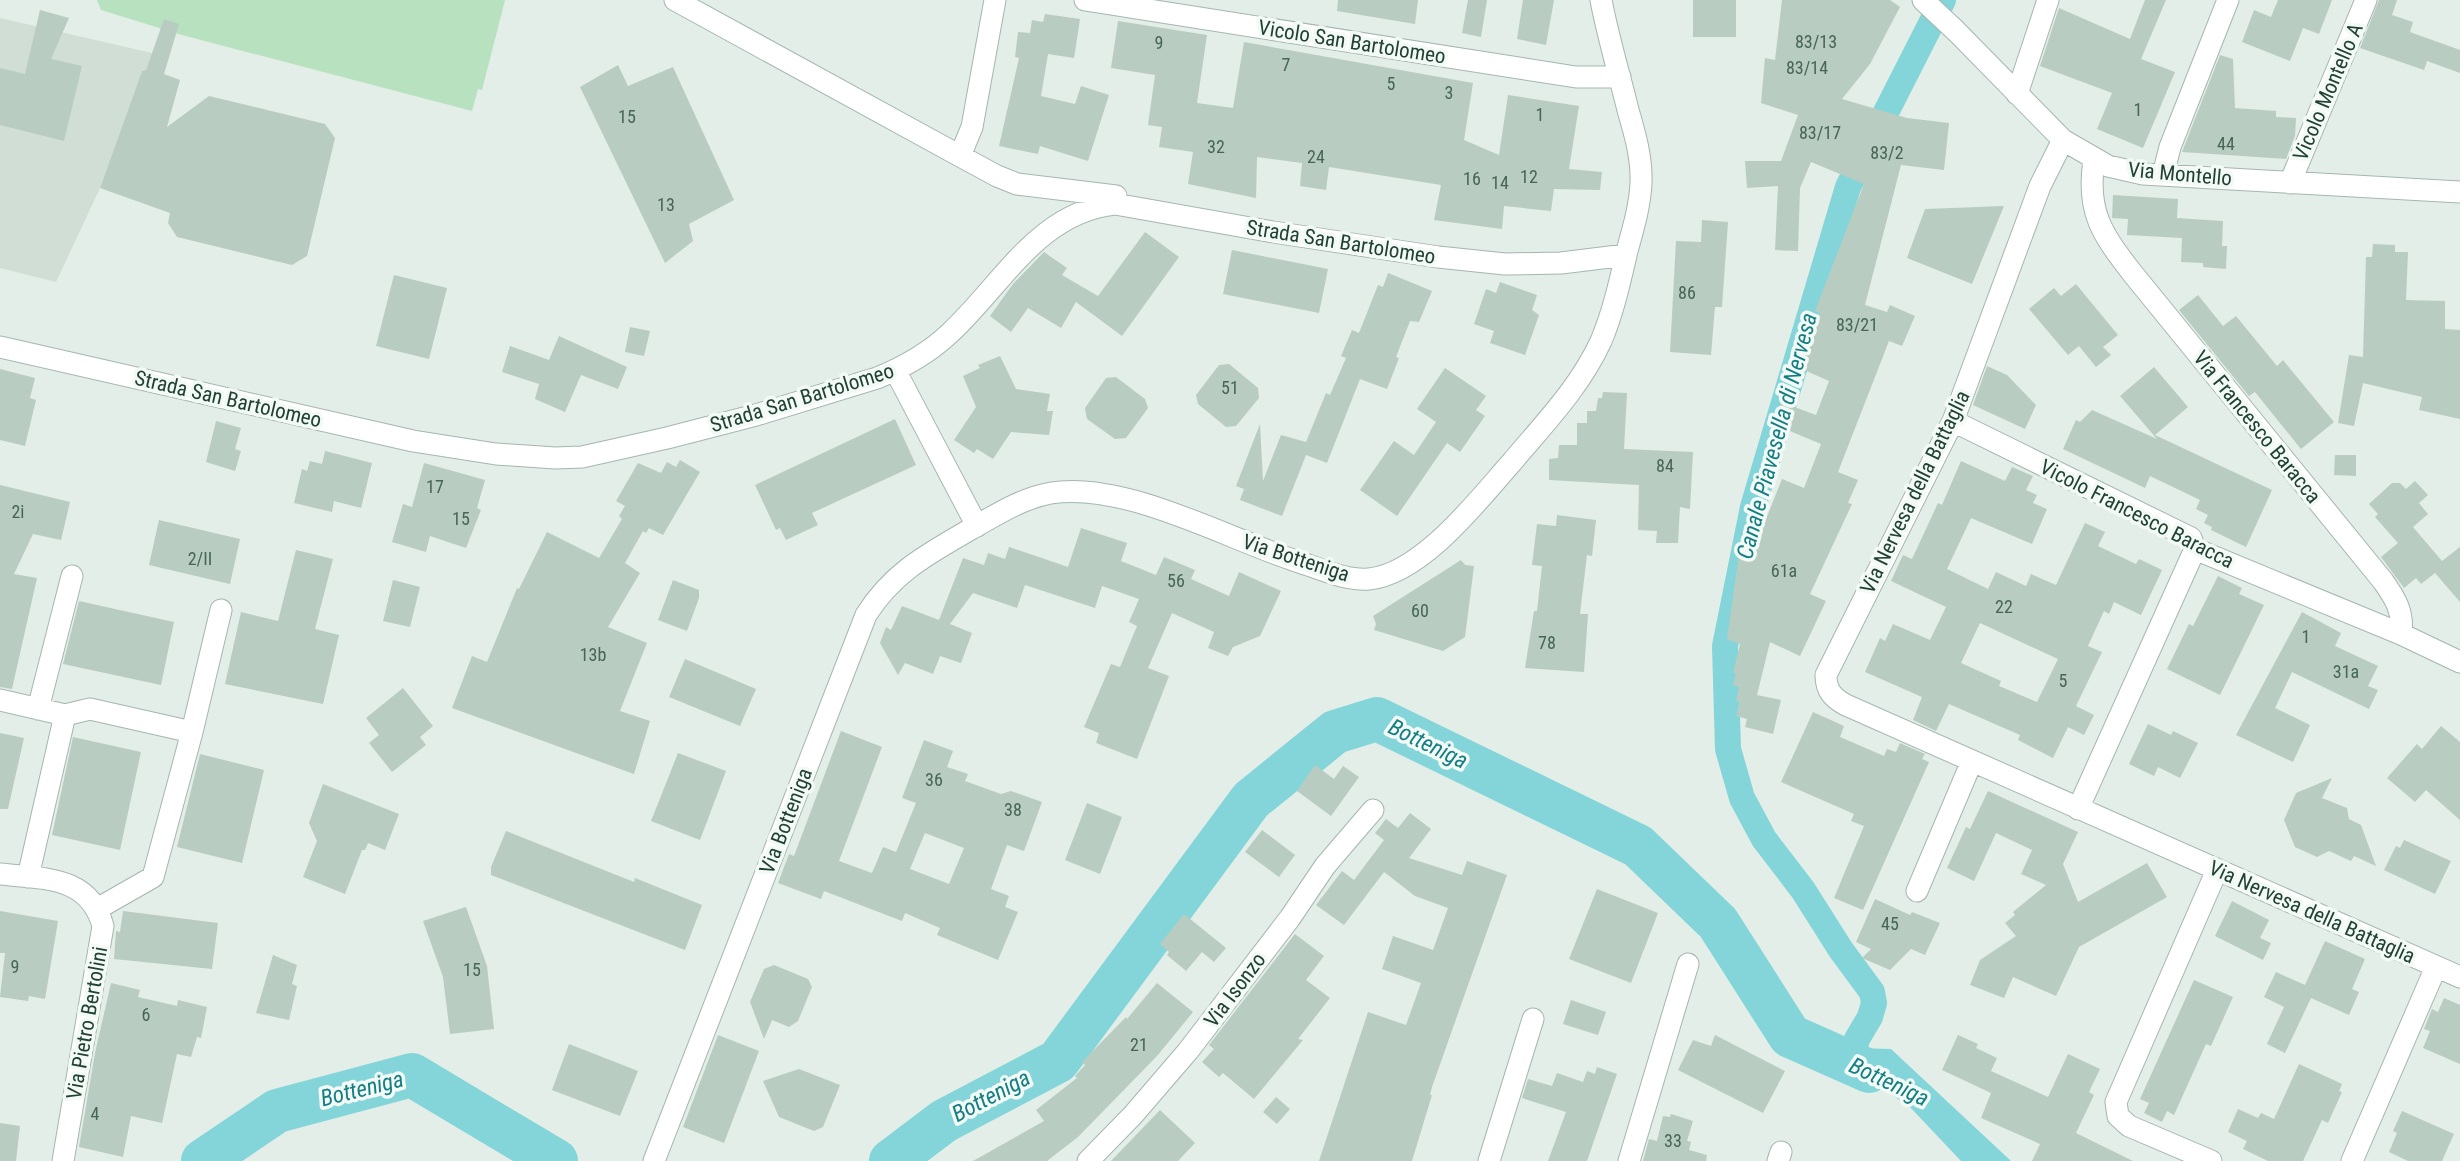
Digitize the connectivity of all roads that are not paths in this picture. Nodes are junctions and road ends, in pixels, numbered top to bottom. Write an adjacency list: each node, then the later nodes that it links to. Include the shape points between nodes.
1 (675, 0): 12 (street)
2 (995, 0): 12 (street, via 972,127)
3 (1085, 0): 9 (street, Vicolo San Bartolomeo, via 1576,76)
4 (1601, 0): 9 (street)
5 (1923, 0): 10 (street, Via Montello)
6 (2048, 0): 10 (street)
7 (2228, 0): 14 (street, via 2170,146)
8 (2366, 0): 15 (street, Vicolo Montello A)
9 (1620, 77): 18 (street, via 1641,167 1638,207)
10 (2017, 94): 11 (street, Via Montello)
11 (2063, 140): 13 (street, Via Montello); 21 (street, Via Nervesa della Battaglia, via 2040,186)
12 (960, 156): 17 (street, via 1017,184 1122,197)
13 (2094, 160): 14 (street, Via Montello, via 2128,172); 26 (street, Via Francesco Baracca, via 2091,197 2095,215 2117,254 2383,581 2398,603)
14 (2163, 176): 15 (street, Via Montello)
15 (2290, 183): 16 (street, Via Montello)
16 (2460, 192)
17 (1135, 207): 18 (street, Strada San Bartolomeo, via 1273,232 1505,264); 20 (street, Strada San Bartolomeo, via 1101,205 1058,223 1005,272 951,333)
18 (1626, 255): 22 (street, Via Botteniga, via 1601,340 1562,403 1450,531 1418,557 1382,576 1368,579 1337,574 1142,503 1099,493 1038,496)
19 (0, 347): 20 (street, Strada San Bartolomeo, via 413,441 555,458 582,457 743,419)
20 (895, 370): 22 (street)
21 (1953, 421): 23 (street, Vicolo Francesco Baracca, via 2191,538); 32 (street, Via Nervesa della Battaglia, via 1826,675 1826,685 1835,699 1846,705)
22 (977, 526): 44 (street, Via Botteniga, via 907,568 866,615)
23 (2194, 549): 26 (street, Vicolo Francesco Baracca); 33 (street)
24 (72, 576): 29 (street)
25 (221, 610): 31 (street)
26 (2401, 634): 27 (street)
27 (2460, 662)
28 (0, 700): 29 (street)
29 (38, 709): 30 (street)
30 (65, 715): 31 (street, via 90,709); 37 (street)
31 (192, 732): 39 (street, via 153,877)
32 (1972, 761): 33 (street, Via Nervesa della Battaglia); 38 (street)
33 (2078, 809): 35 (street, Via Nervesa della Battaglia)
34 (1373, 810): 46 (street, Via Isonzo, via 1325,866 1188,1051)
35 (2217, 870): 41 (street, Via Nervesa della Battaglia); 49 (street, via 2115,1109 2129,1126)
36 (0, 874): 37 (street)
37 (28, 877): 39 (street, via 71,884)
38 (1917, 891)
39 (97, 909): 45 (street, Via Pietro Bertolini, via 102,939)
40 (1688, 964): 48 (street)
41 (2436, 967): 42 (street, Via Nervesa della Battaglia); 50 (street)
42 (2460, 977)
43 (1533, 1019): 47 (street)
44 (655, 1160)
45 (63, 1161)
46 (1088, 1161)
47 (1489, 1161)
48 (1629, 1161)
49 (2211, 1161)
50 (2352, 1161)

